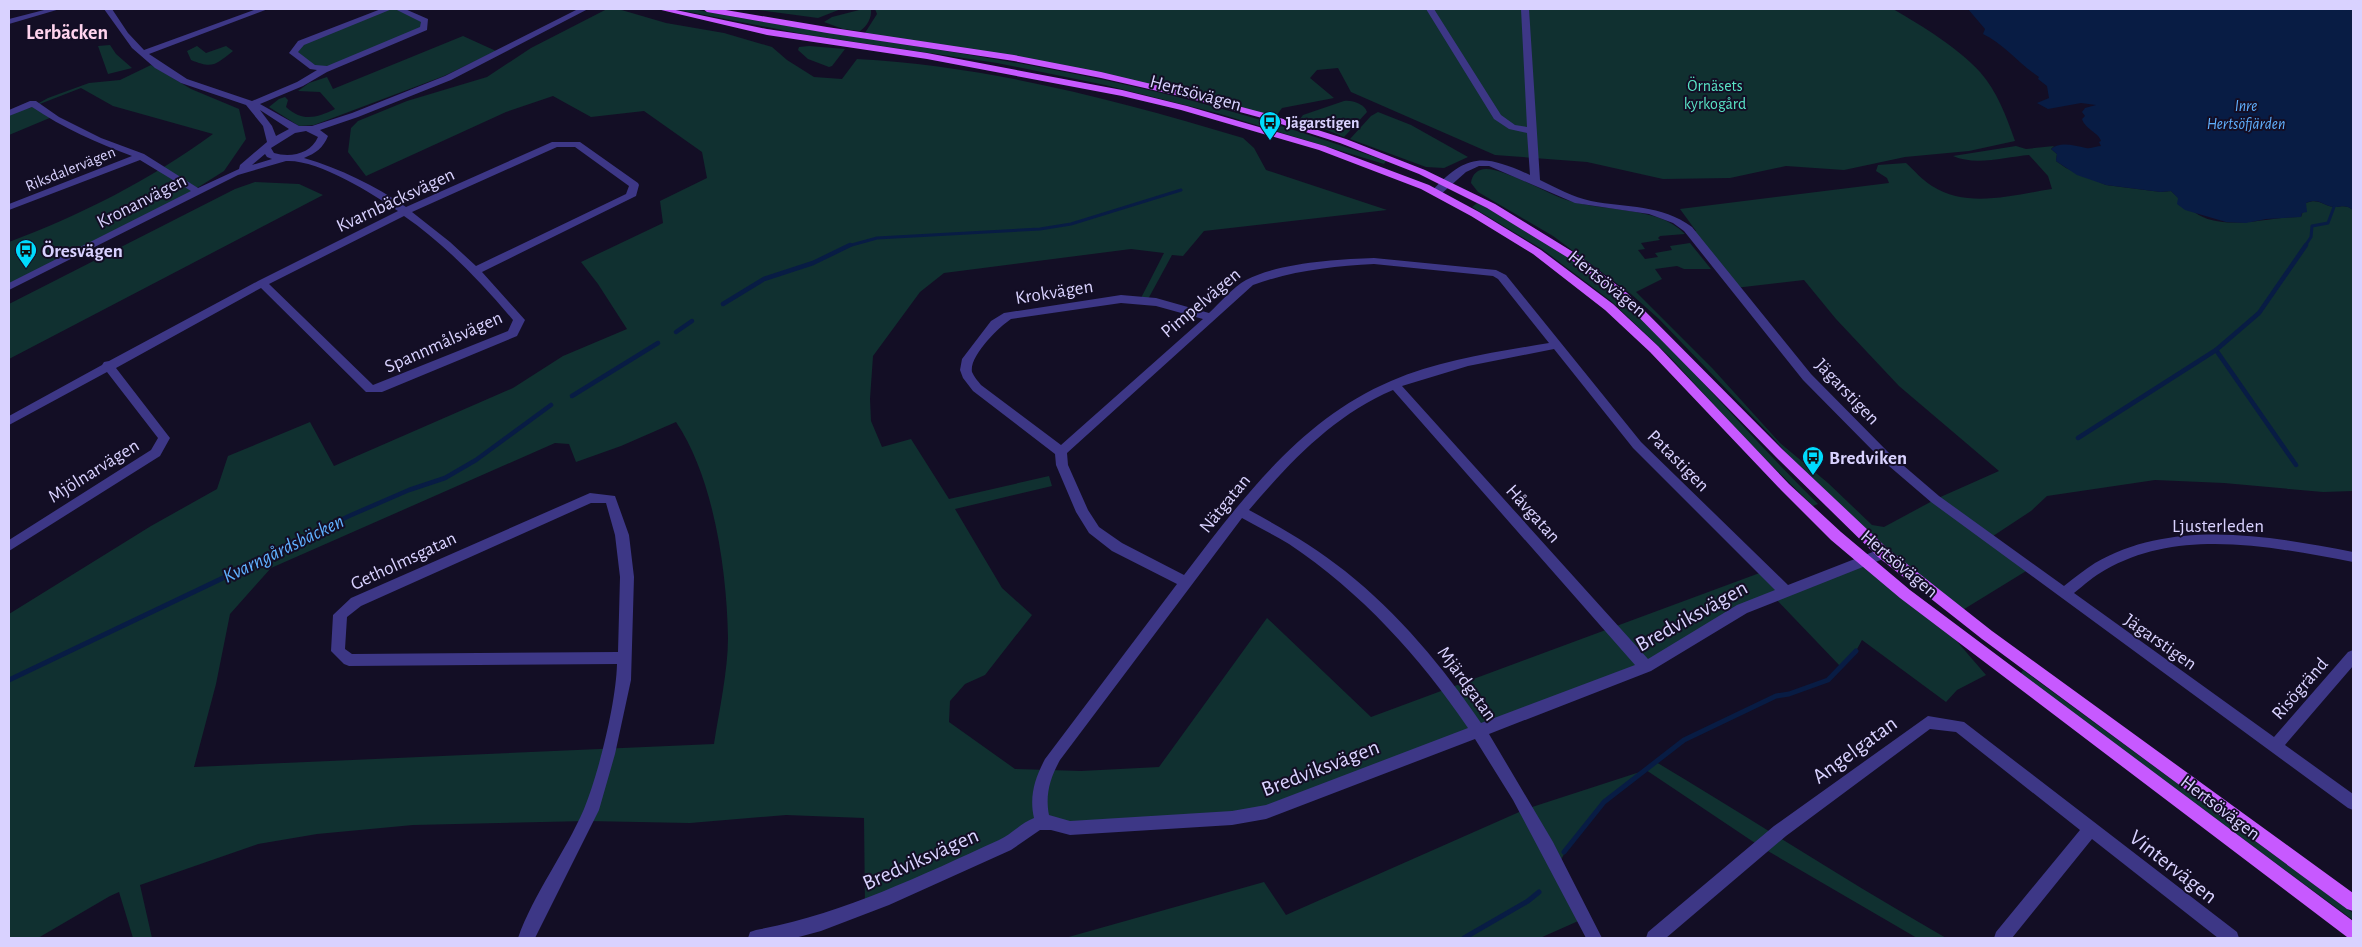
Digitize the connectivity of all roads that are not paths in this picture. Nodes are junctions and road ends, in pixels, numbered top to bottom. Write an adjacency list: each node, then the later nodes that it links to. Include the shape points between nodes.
1 (56, 9): 13 (street)
2 (108, 9): 15 (street, via 126,38)
3 (264, 9): 12 (street)
4 (388, 9): 16 (street, via 304,42 294,50 293,53 313,67)
5 (399, 9): 16 (street, via 425,21 424,28)
6 (573, 9): 14 (street)
7 (584, 9): 14 (street)
8 (661, 9): 29 (main road, Hertsövägen, via 767,32 927,56 1122,93 1322,148)
9 (707, 9): 29 (main road, Hertsövägen, via 1014,58 1129,82 1265,116 1352,144)
10 (1430, 9): 21 (street, via 1497,117 1512,127)
11 (1525, 9): 21 (street)
12 (248, 11): 15 (street)
13 (9, 22)
14 (548, 27): 19 (street, via 465,70)
15 (142, 54): 17 (street, via 180,80)
16 (325, 69): 17 (street, via 308,80)
17 (250, 105): 20 (street, via 266,109 289,126); 23 (street, via 271,134)
18 (9, 113): 24 (street, Riksdalervägen, via 33,103 90,136)
19 (355, 115): 20 (street); 22 (street)
20 (306, 130): 22 (street, via 320,132); 23 (street, Kronanvägen, via 284,134)
21 (1532, 131): 28 (street)
22 (321, 142): 25 (street, Kronanvägen, via 307,153); 26 (street, via 321,153)
23 (269, 145): 25 (street, Spannmålsvägen, via 272,156); 27 (street, Kronanvägen)
24 (141, 156): 30 (street, Riksdalervägen); 31 (street, Riksdalervägen)
25 (288, 158): 26 (street, Spannmålsvägen); 27 (street, Kronanvägen)
26 (328, 166): 32 (street, Spannmålsvägen, via 361,182)
27 (235, 173): 30 (street, Kronanvägen)
28 (1535, 184): 29 (street, Jägarstigen, via 1485,162 1465,168); 49 (street, Jägarstigen, via 1584,202 1658,212 1676,218 1844,417 1935,499)
29 (1440, 188): 44 (main road, Hertsövägen, via 1516,220 1574,257 1623,295); 46 (main road, Hertsövägen, via 1537,252 1609,307 1654,348 1785,487)
30 (197, 191): 35 (street, Kronanvägen)
31 (9, 207)
32 (404, 212): 33 (street, Spannmålsvägen, via 441,238); 33 (street, Kvarnbäcksvägen, via 555,144 577,144 634,185 631,196); 34 (street, Kvarnbäcksvägen)
33 (475, 271): 34 (street, Spannmålsvägen, via 519,320 513,333 378,389 370,389)
34 (262, 283): 38 (street, Kvarnbäcksvägen)
35 (9, 287)
36 (1210, 316): 37 (street, Pimpelvägen, via 1243,287 1262,277 1354,262 1390,262 1496,272); 41 (street, Pimpelvägen); 41 (street, Krokvägen, via 1156,302 1121,299 1017,314 995,324 968,359 966,370 969,378)
37 (1556, 345): 39 (street, Nätgatan, via 1472,360); 48 (street, Patastigen, via 1637,445)
38 (108, 366): 40 (street, Kvarnbäcksvägen); 43 (street, Mjölnarvägen, via 164,438 156,453)
39 (1394, 384): 42 (street, Nätgatan, via 1364,399 1312,437 1272,474); 52 (street, Håvgatan)
40 (9, 421)
41 (1061, 452): 47 (street, via 1062,465 1082,512 1094,530 1117,547)
42 (1241, 511): 47 (street, Nätgatan); 53 (street, Mjärdgatan, via 1323,562 1388,618 1447,684)
43 (9, 546)
44 (1883, 553): 46 (street, Bredviksvägen); 58 (main road, Hertsövägen, via 1987,635)
45 (2353, 557): 49 (street, Ljusterleden, via 2239,540 2191,540 2168,543 2102,566)
46 (1865, 561): 48 (street, Bredviksvägen); 59 (main road, Hertsövägen)
47 (1186, 582): 56 (street, Nätgatan, via 1049,764 1038,798)
48 (1785, 591): 52 (street, Bredviksvägen, via 1742,609)
49 (2064, 594): 54 (street, Jägarstigen)
50 (2353, 656): 54 (street, Risögränd)
51 (626, 658): 51 (street, Getholmsgatan, via 628,577 622,535 611,499 590,498 356,602 340,615 338,651 348,660); 60 (street, Getholmsgatan, via 608,754 591,810)
52 (1646, 667): 53 (street, Bredviksvägen)
53 (1480, 731): 56 (street, Bredviksvägen, via 1253,816 1070,828); 62 (street, Mjärdgatan, via 1522,801)
54 (2275, 746): 55 (street, Jägarstigen)
55 (2353, 803)
56 (1043, 822): 61 (street, Bredviksvägen, via 1013,842 852,913 819,925)
57 (2090, 829): 63 (street, Angelgatan, via 1959,726 1928,722 1780,831); 64 (street); 65 (street, Vintervägen)
58 (2353, 903)
59 (2353, 931)
60 (526, 938)
61 (756, 938)
62 (1594, 938)
63 (1654, 938)
64 (2002, 938)
65 (2231, 938)

